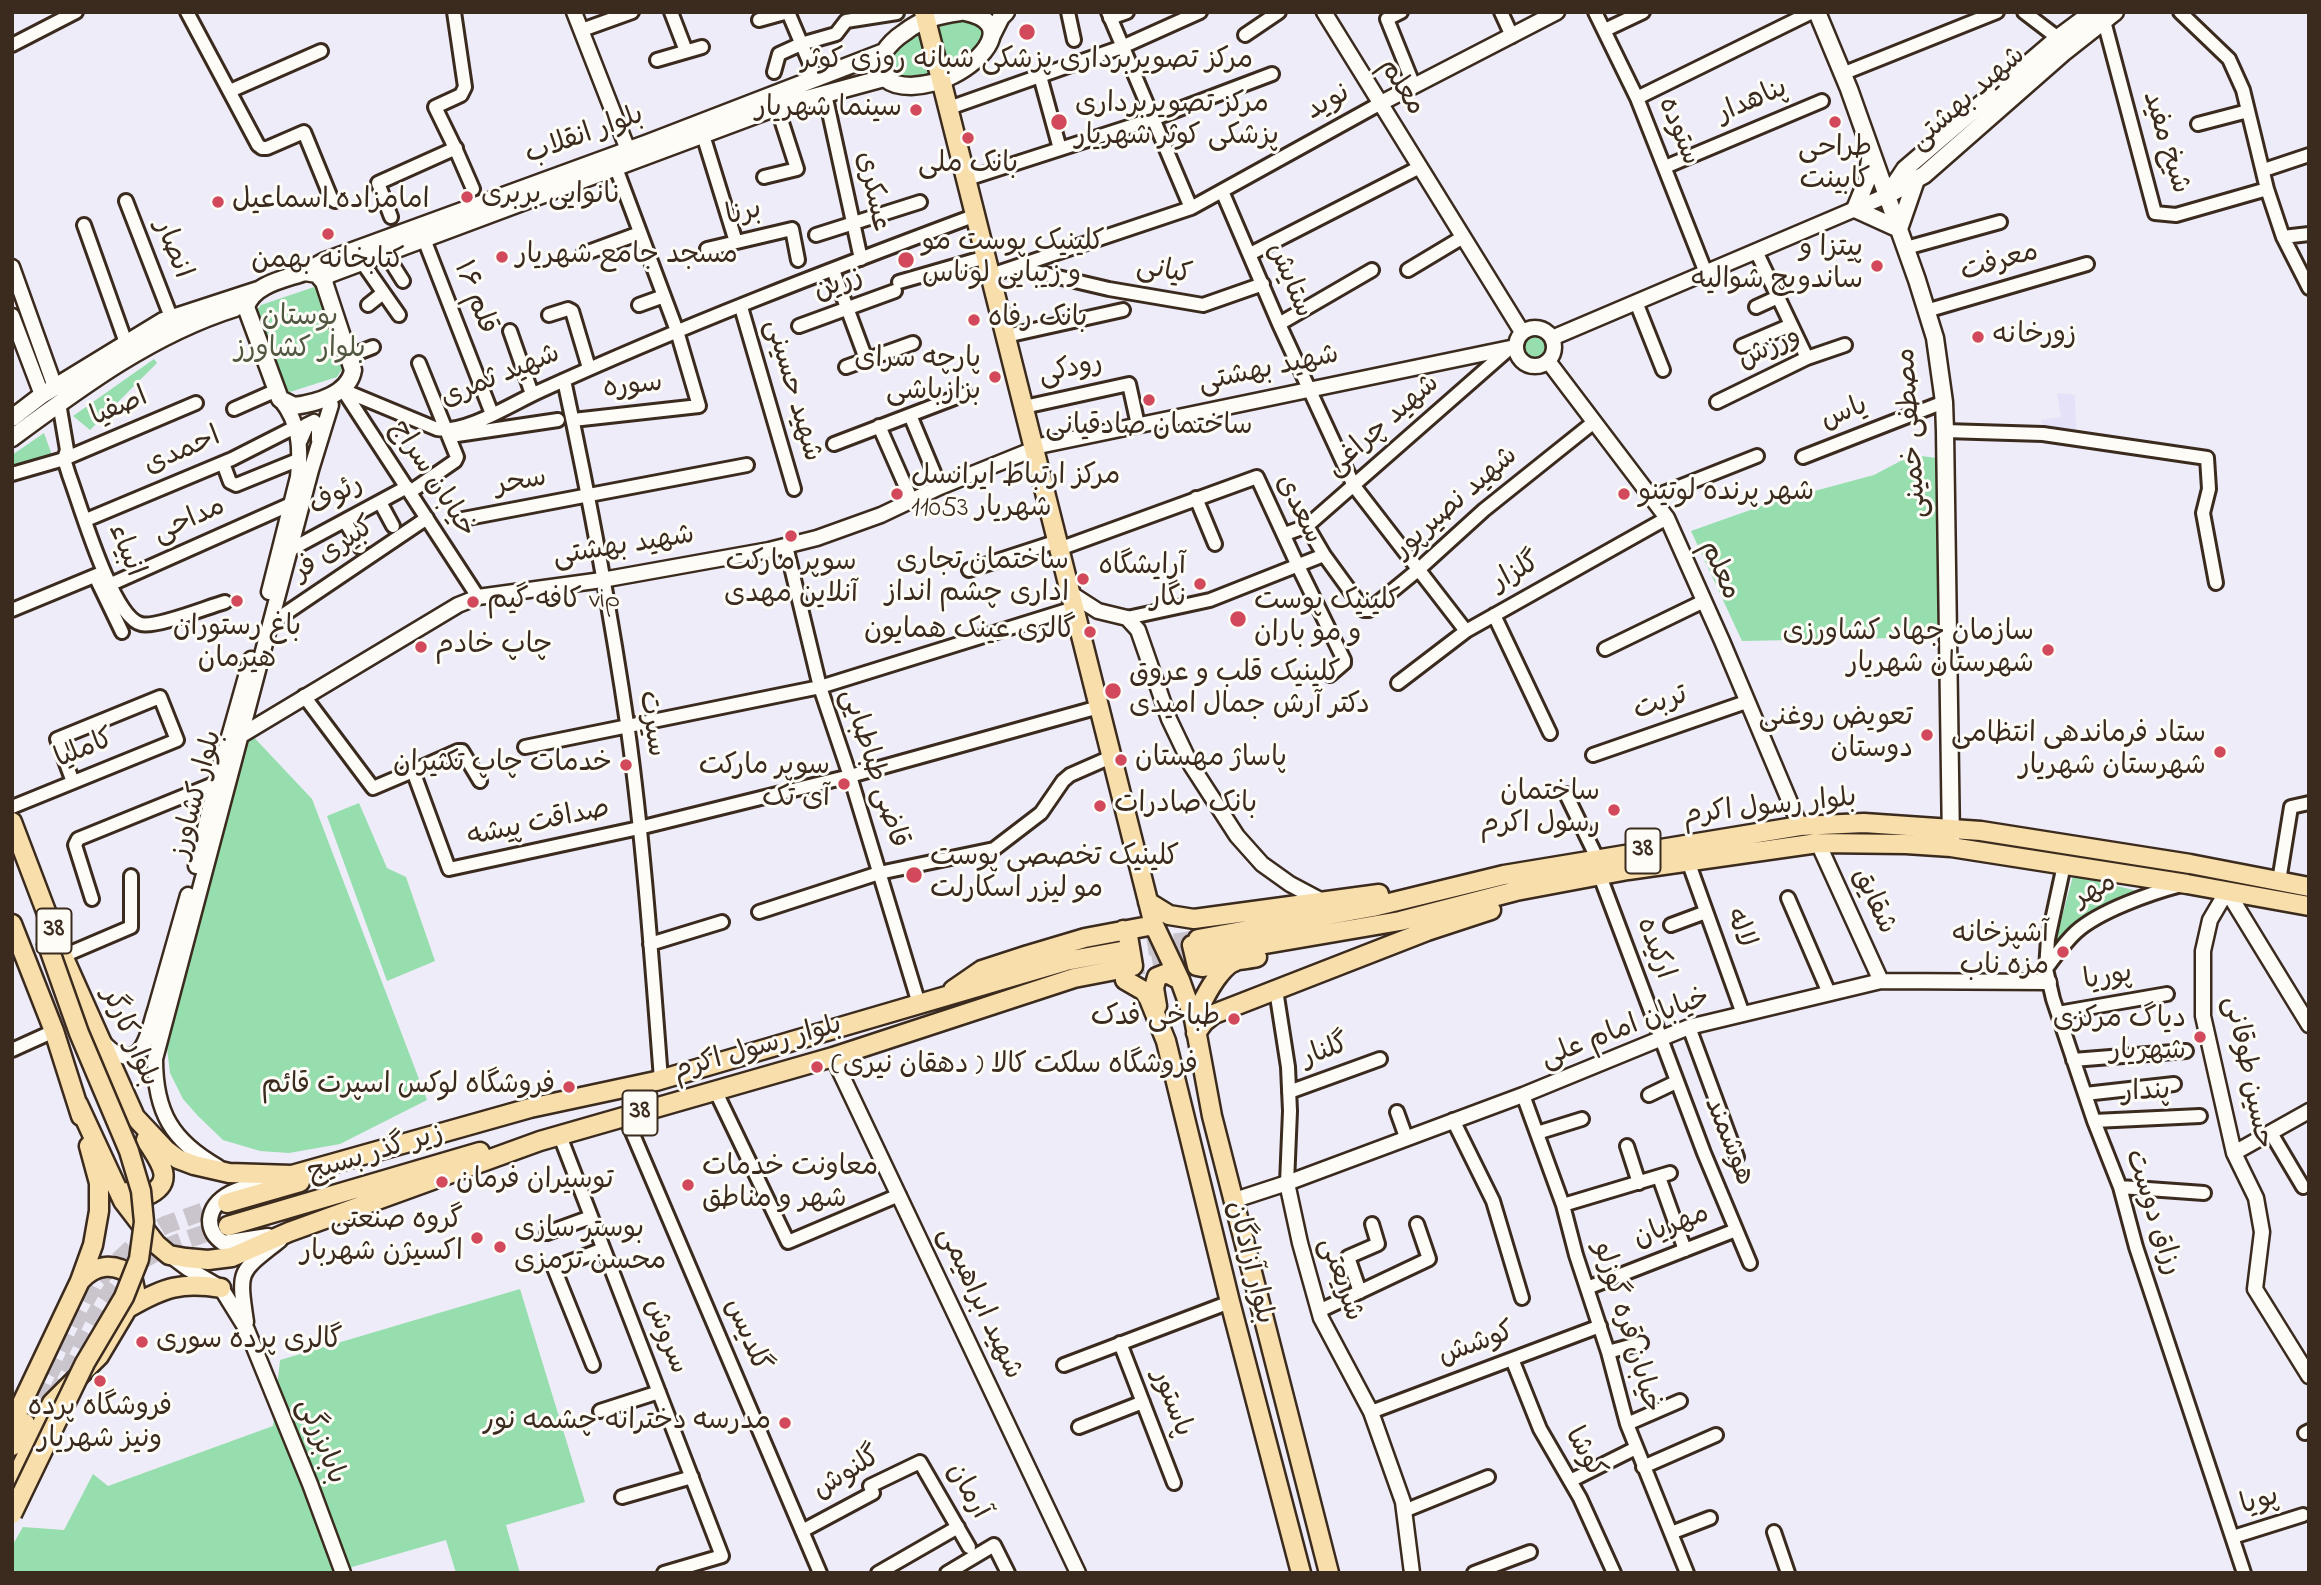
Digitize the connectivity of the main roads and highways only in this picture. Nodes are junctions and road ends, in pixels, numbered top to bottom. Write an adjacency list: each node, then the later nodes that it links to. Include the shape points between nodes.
1 (963, 12): 5 (main road); 6 (main road, via 986,21)
2 (1006, 12): 6 (main road)
3 (1814, 12): 10 (main road, مصطفی خمینی)
4 (2104, 15): 11 (main road, شهید بهشتی); 12 (main road, شهید بهشتی, via 2058,38 1905,169)
5 (925, 16): 7 (main road); 9 (main road, بلوار آزادگان)
6 (992, 35): 9 (main road, via 980,58)
7 (884, 52): 8 (main road, via 879,70); 13 (main road, بلوار انقلاب)
8 (884, 78): 9 (main road, via 909,86); 13 (main road, بلوار انقلاب, via 777,107 616,169)
9 (942, 80): 28 (main road, بلوار آزادگان)
10 (1871, 152): 12 (main road, مصطفی خمینی); 14 (main road, via 1867,180 1855,209)
11 (1916, 180): 12 (main road, شهید بهشتی); 14 (main road)
12 (1888, 195): 14 (main road, مصطفی خمینی)
13 (510, 200): 15 (main road, بلوار انقلاب, via 325,261); 16 (main road, بلوار انقلاب, via 327,275)
14 (1899, 229): 23 (main road, مصطفی خمینی, via 1935,338 1944,402)
15 (305, 272): 16 (main road, via 317,274); 17 (main road, بلوار انقلاب)
16 (324, 282): 18 (main road, via 353,370 336,396 294,406 279,394)
17 (258, 290): 18 (main road); 19 (main road, via 171,317)
18 (246, 307): 19 (main road, via 221,312 165,336)
19 (52, 395): 20 (main road); 21 (main road)
20 (12, 418)
21 (12, 438)
22 (12, 822): 30 (main road, بلوار کارگر / 38)
23 (1951, 838): 24 (main road, بلوار رسول اکرم / 38, via 1906,844 1818,843 1688,861); 24 (main road, بلوار رسول اکرم / 38, via 1864,823 1800,826); 26 (main road, بلوار رسول اکرم / 38, via 1981,831); 29 (main road, بلوار رسول اکرم / 38, via 2064,865)
24 (1598, 867): 25 (main road, بلوار رسول اکرم / 38); 27 (main road, بلوار رسول اکرم / 38, via 1504,875)
25 (1578, 880): 27 (main road, بلوار رسول اکرم / 38, via 1400,921 1200,946); 35 (main road)
26 (2309, 887)
27 (1421, 894): 31 (main road, via 1379,894)
28 (1148, 902): 31 (main road, via 1170,915); 33 (main road, بلوار آزادگان)
29 (2309, 906)
30 (45, 909): 44 (main road, بلوار کارگر / 38); 58 (main road, bridge, via 46,940 129,1151 144,1222 139,1259 124,1297 85,1363)
31 (1194, 919): 36 (main road, via 1189,928 1197,966)
32 (12, 924): 42 (main road, 38)
33 (1154, 925): 34 (main road); 38 (main road, بلوار آزادگان)
34 (1124, 930): 37 (main road, via 1134,970 1131,977); 39 (main road, via 982,970)
35 (1427, 932): 36 (main road); 41 (main road, via 1214,1014)
36 (1234, 961): 41 (main road, via 1210,988)
37 (1124, 966): 39 (main road, بلوار رسول اکرم / 38, via 1066,961); 40 (main road, بلوار آزادگان); 45 (main road, بلوار رسول اکرم / 38)
38 (1180, 980): 40 (main road, via 1167,973 1154,982); 41 (main road, بلوار آزادگان)
39 (944, 996): 43 (main road, بلوار رسول اکرم / 38, via 661,1079)
40 (1160, 1022): 54 (main road, بلوار آزادگان)
41 (1195, 1026): 53 (main road, بلوار آزادگان, via 1212,1116)
42 (78, 1104): 46 (main road, 38); 50 (main road, via 99,1183 93,1245)
43 (530, 1108): 47 (main road, بلوار رسول اکرم / 38); 48 (main road, زیر گذر بسیج, via 477,1130)
44 (135, 1117): 46 (main road, 38, via 164,1172 159,1188 146,1196 128,1192); 47 (main road, بلوار کارگر / 38, via 166,1150 194,1166)
45 (541, 1141): 46 (main road, بلوار رسول اکرم / 38, via 232,1257 208,1260 169,1255 150,1237 130,1213); 49 (main road, زیر گذر بسیج, via 478,1152)
46 (104, 1158)
47 (286, 1177)
48 (227, 1203)
49 (228, 1226)
50 (80, 1281): 52 (main road, via 100,1267 126,1271 135,1290); 55 (main road)
51 (221, 1287): 52 (main road, via 171,1287)
52 (130, 1307): 57 (main road, via 99,1356 52,1403)
53 (1282, 1390): 54 (main road); 60 (main road, بلوار آزادگان)
54 (1255, 1397): 59 (main road, بلوار آزادگان)
55 (19, 1424): 56 (main road)
56 (12, 1447)
57 (12, 1486)
58 (12, 1514)
59 (1301, 1573)
60 (1329, 1573)

